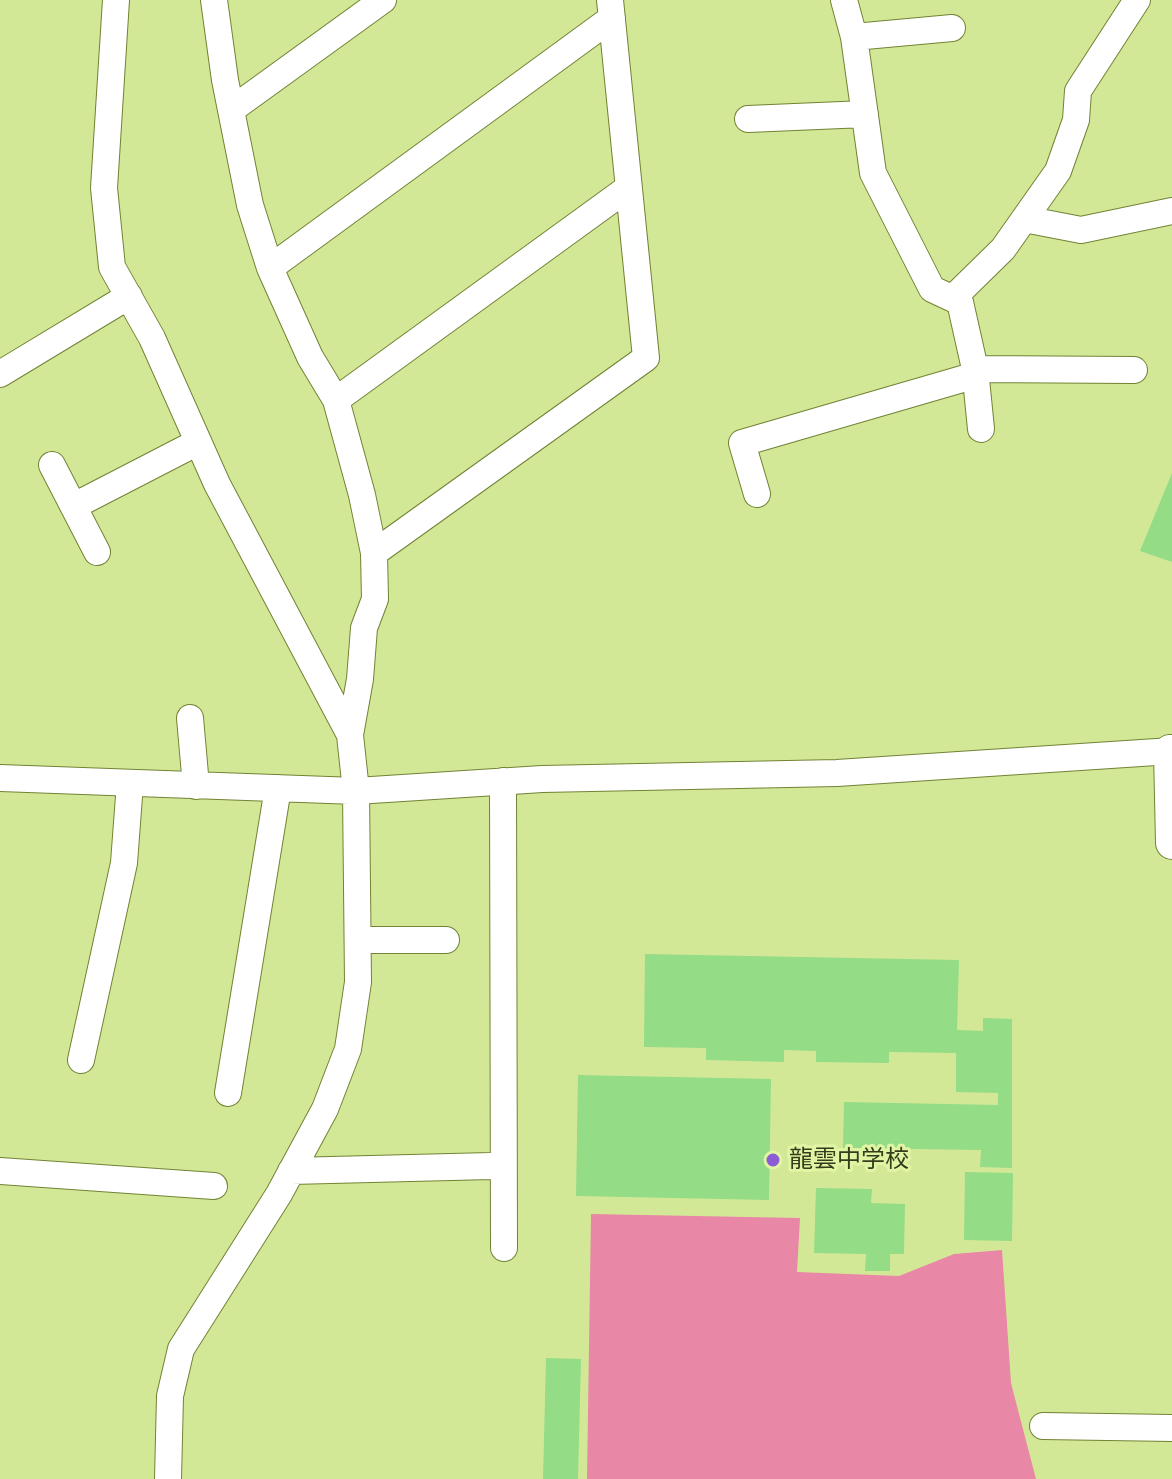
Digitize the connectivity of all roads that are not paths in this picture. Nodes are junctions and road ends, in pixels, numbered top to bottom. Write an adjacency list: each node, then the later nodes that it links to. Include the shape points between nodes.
1 (116, 0): 16 (street, via 104,188 112,267)
2 (214, 0): 9 (street)
3 (383, 0): 9 (street)
4 (844, 0): 8 (street)
5 (1137, 0): 14 (street, via 1078,91 1076,120 1058,171)
6 (611, 9): 12 (street); 15 (street)
7 (952, 28): 8 (street)
8 (854, 37): 10 (street)
9 (231, 110): 15 (street, via 250,205)
10 (865, 114): 11 (street); 17 (street, via 873,173 932,289)
11 (748, 119)
12 (628, 188): 21 (street); 28 (street, via 646,358)
13 (1172, 211): 14 (street, via 1081,230)
14 (1024, 219): 17 (street, via 1003,249)
15 (270, 268): 21 (street, via 310,357)
16 (129, 296): 20 (street); 23 (street)
17 (953, 298): 19 (street, via 960,302)
18 (1134, 370): 19 (street)
19 (975, 372): 22 (street); 25 (street, via 742,443)
20 (0, 374)
21 (336, 400): 28 (street)
22 (981, 429)
23 (198, 442): 26 (street); 30 (street)
24 (52, 465): 26 (street)
25 (757, 494)
26 (74, 506): 27 (street)
27 (97, 552)
28 (374, 553): 30 (street, via 375,599 364,628)
29 (190, 718): 35 (street)
30 (350, 735): 37 (street)
31 (1171, 751): 33 (street, via 852,772); 38 (street)
32 (0, 778): 34 (street)
33 (503, 781): 37 (street); 47 (street)
34 (130, 783): 35 (street); 41 (street, via 124,863)
35 (196, 786): 36 (street)
36 (278, 788): 37 (street); 42 (street)
37 (356, 791): 39 (street)
38 (1172, 843)
39 (358, 940): 40 (street); 45 (street, via 348,1049 325,1109)
40 (446, 940)
41 (81, 1060)
42 (228, 1093)
43 (491, 1166): 45 (street)
44 (0, 1171): 46 (street)
45 (291, 1171): 50 (street, via 181,1349 170,1396)
46 (214, 1186)
47 (504, 1248)
48 (1043, 1426): 49 (street)
49 (1172, 1428)
50 (168, 1479)

